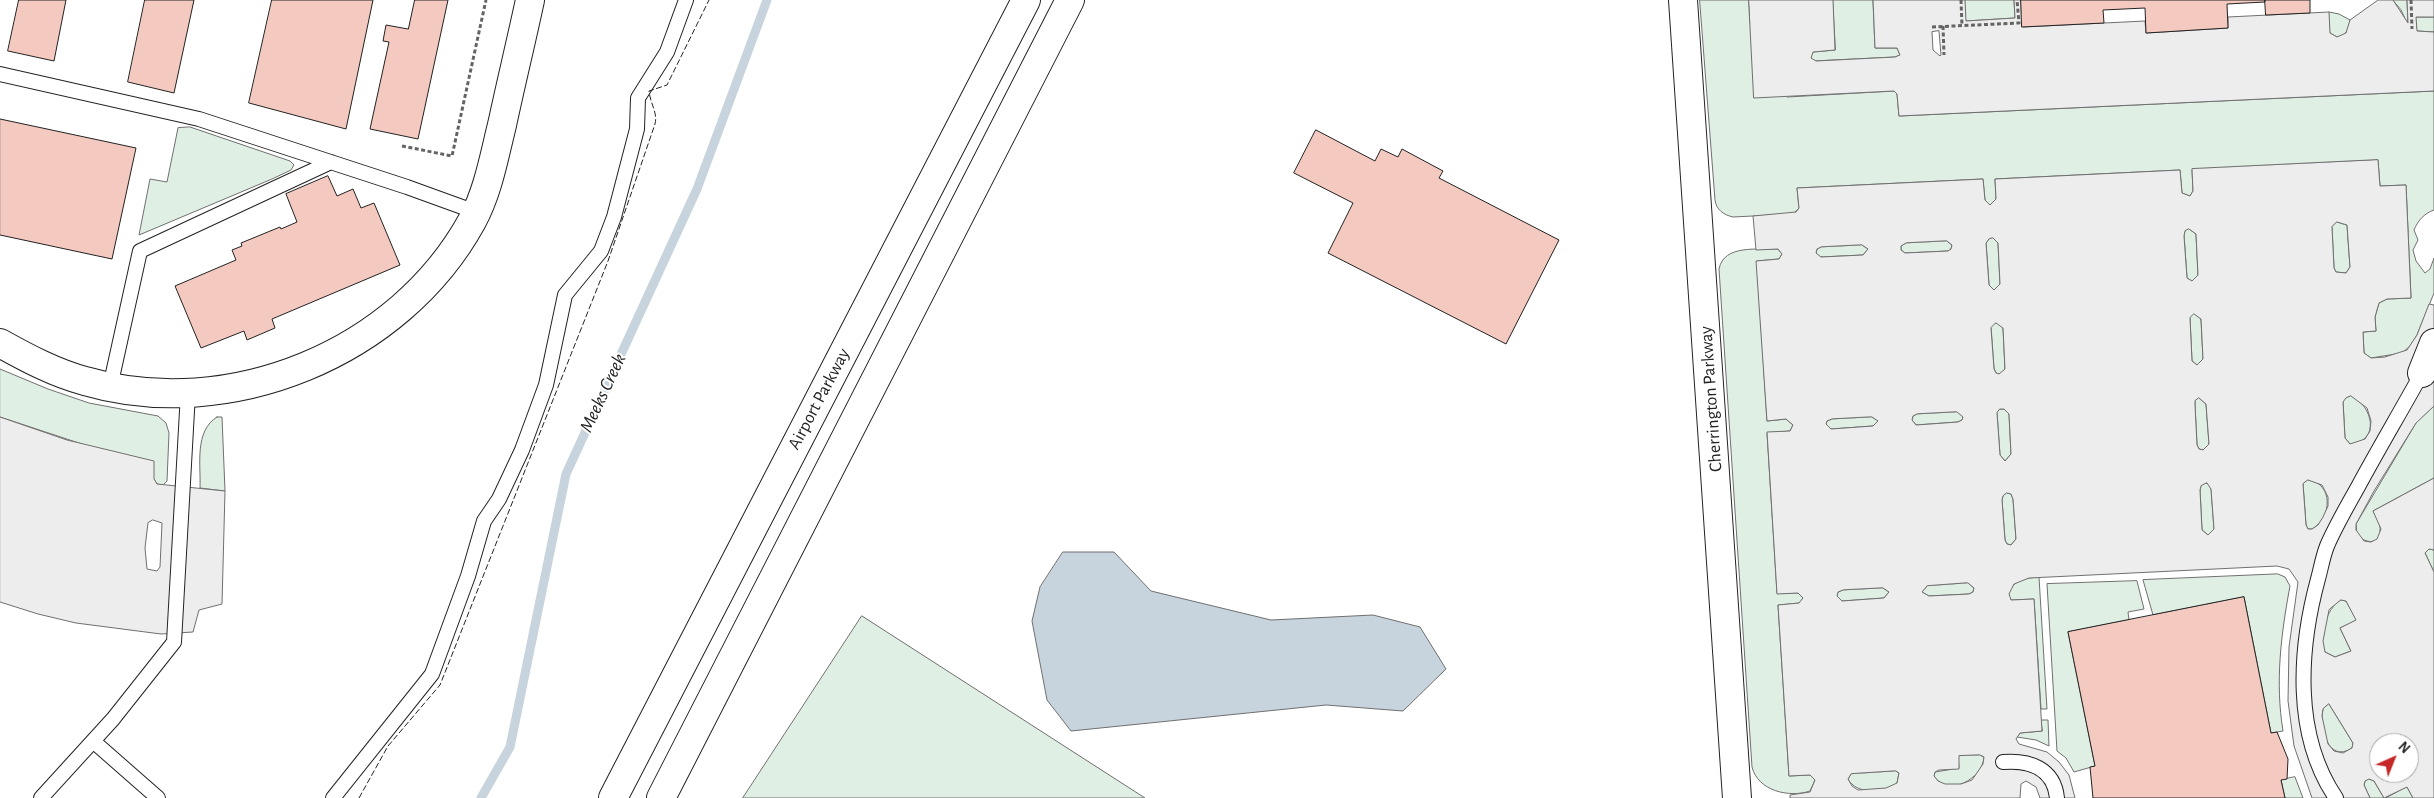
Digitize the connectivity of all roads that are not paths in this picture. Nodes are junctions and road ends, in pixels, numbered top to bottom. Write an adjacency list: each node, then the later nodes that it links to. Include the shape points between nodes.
1 (530, 0): 8 (main road, via 496,151)
2 (686, 0): 18 (lane, via 667,52 638,98 638,129 614,217 601,252 565,295 546,386 522,450 499,499 484,521 468,576 432,674)
3 (1024, 0): 19 (main road, Airport Parkway)
4 (1070, 0): 20 (main road)
5 (1682, 0): 21 (main road, Cherrington Parkway)
6 (0, 74): 7 (lane, via 199,119)
7 (330, 162): 8 (lane); 12 (lane, via 140,251)
8 (476, 212): 13 (main road, via 458,244 420,291 368,333 310,365 272,378 242,387)
9 (0, 343): 12 (main road, via 51,369)
10 (2434, 343): 11 (main road)
11 (2422, 374): 23 (lane, via 2326,547 2314,593 2306,641 2306,714 2315,758)
12 (110, 387): 13 (main road)
13 (188, 393): 14 (lane, via 174,642)
14 (93, 741): 16 (lane); 17 (lane)
15 (2003, 762): 22 (lane, via 2024,762 2039,767 2051,778)
16 (41, 798)
17 (158, 798)
18 (333, 798)
19 (613, 798)
20 (661, 798)
21 (1737, 798)
22 (2058, 798)
23 (2336, 798)

